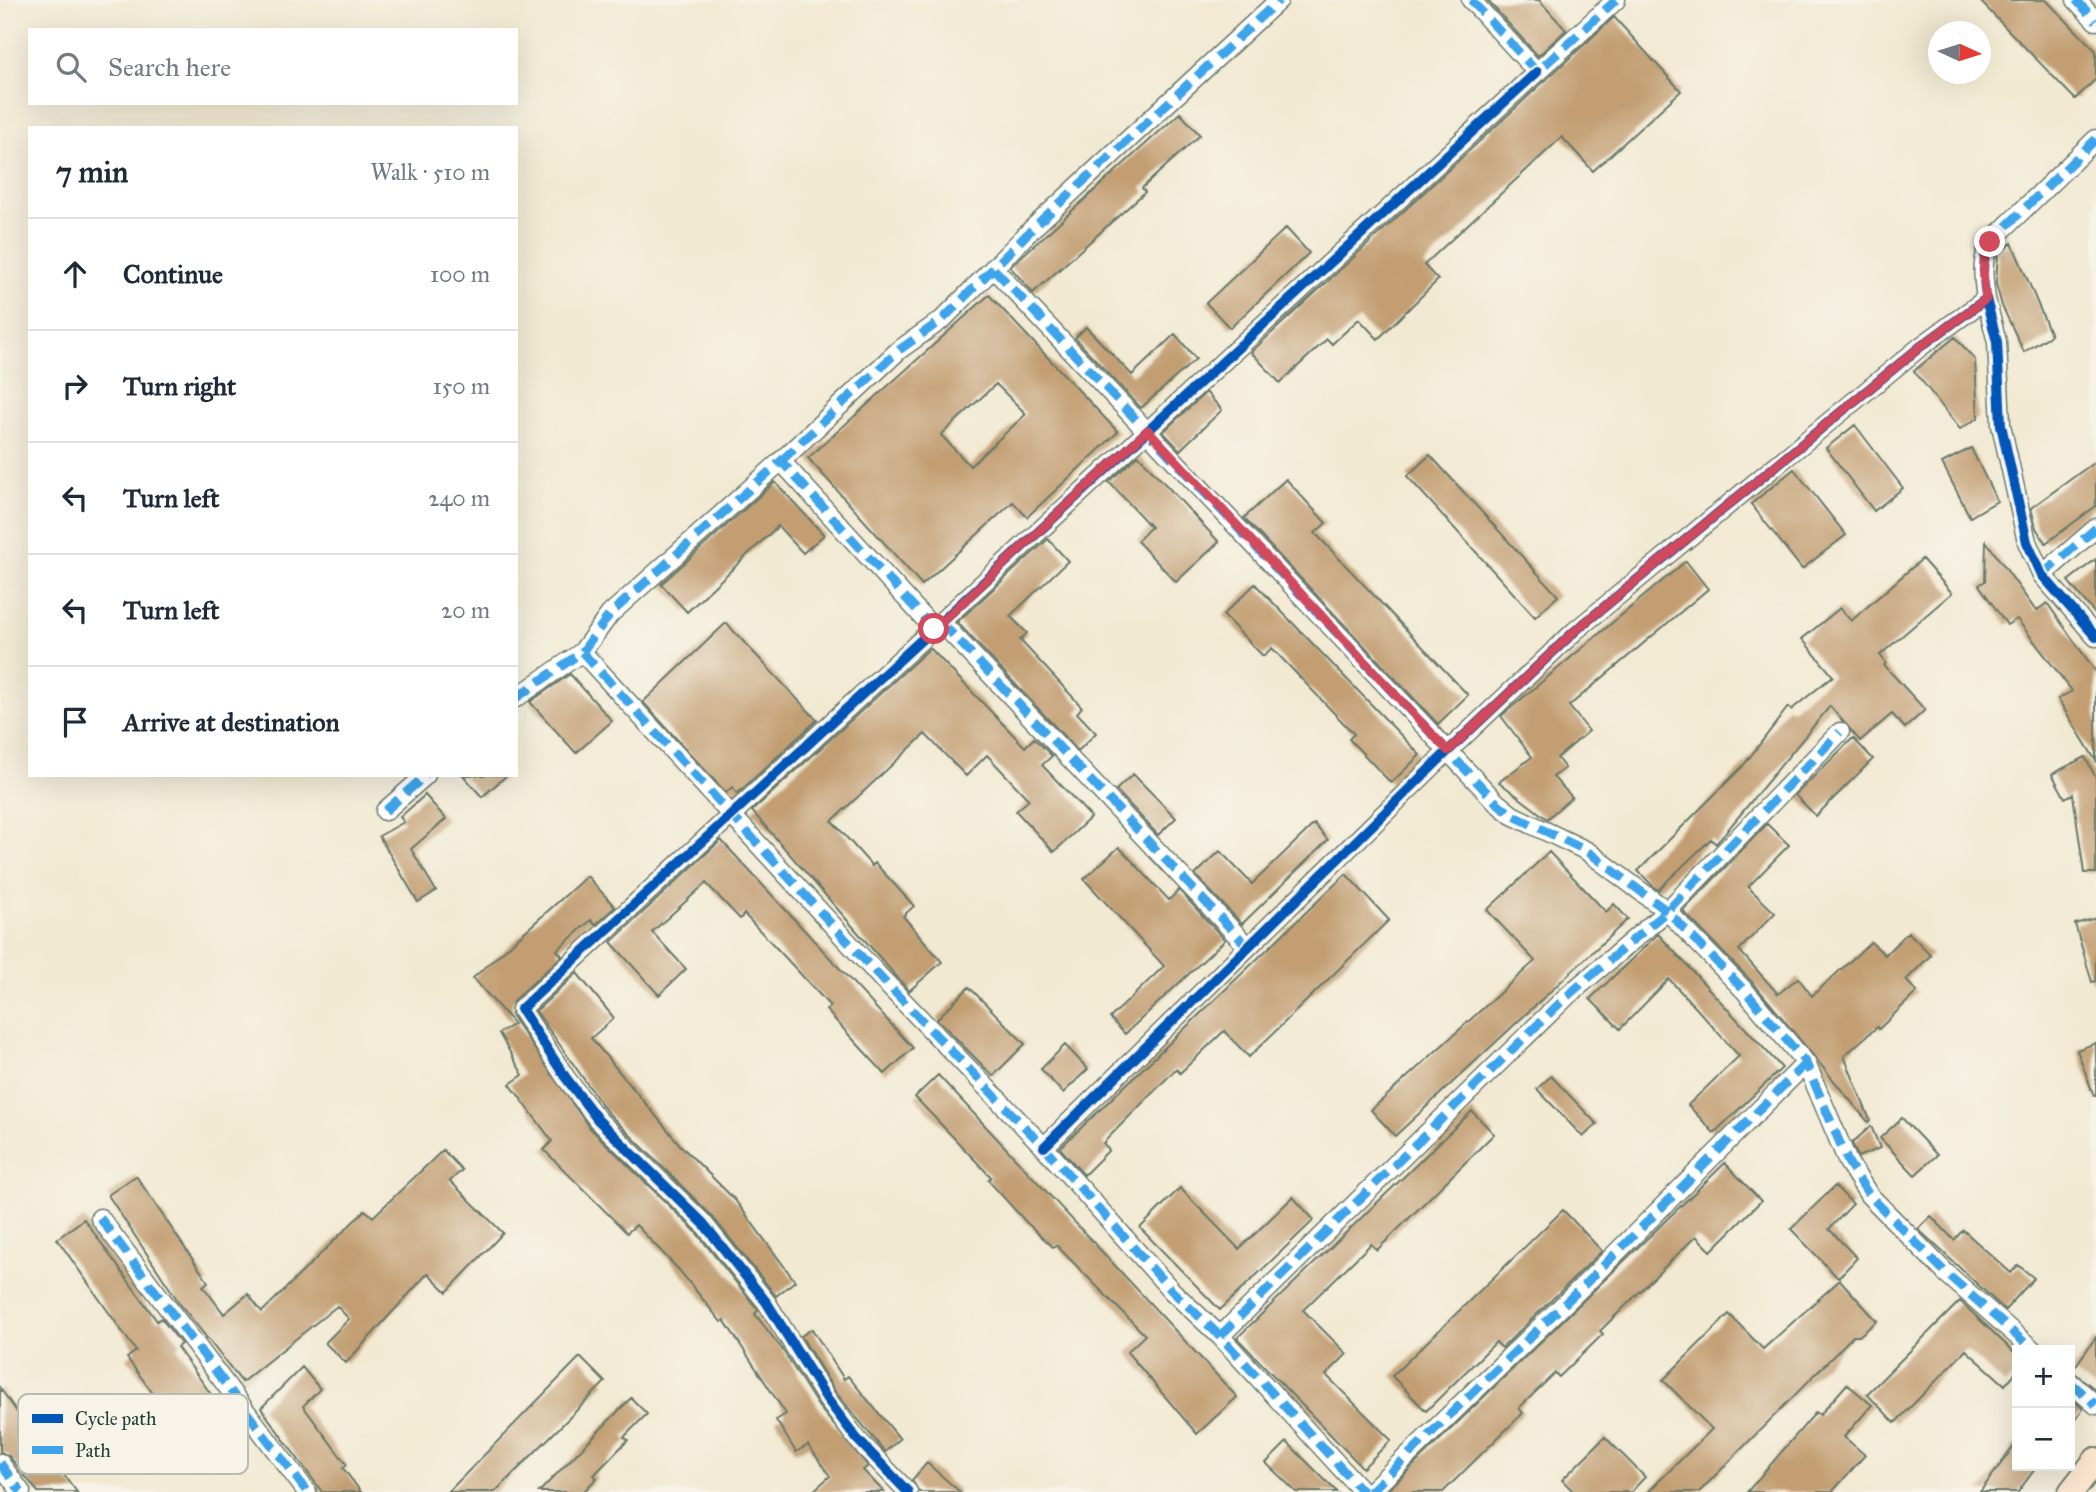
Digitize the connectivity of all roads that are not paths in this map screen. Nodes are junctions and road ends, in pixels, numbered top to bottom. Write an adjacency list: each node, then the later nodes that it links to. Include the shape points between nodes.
1 (1279, 0): 8 (street)
2 (1471, 0): 6 (street)
3 (1616, 0): 6 (street)
4 (2076, 0): 5 (street)
5 (2096, 21)
6 (1536, 72): 10 (street)
7 (2096, 139): 9 (street, via 1990,242 1984,256)
8 (994, 269): 10 (street); 11 (street)
9 (1986, 299): 13 (street, via 1997,342 2001,425 2027,542); 19 (street, via 1920,347 1575,631)
10 (1148, 430): 14 (street); 19 (street)
11 (781, 461): 14 (street); 16 (street, via 610,614)
12 (2096, 528): 13 (street)
13 (2042, 575): 15 (street)
14 (938, 626): 22 (street); 24 (street)
15 (2096, 637)
16 (582, 652): 17 (street); 22 (street)
17 (518, 697)
18 (1840, 732): 23 (street)
19 (1448, 751): 23 (street, via 1512,816 1587,851); 24 (street)
20 (424, 777): 21 (street)
21 (385, 811)
22 (731, 814): 26 (street); 38 (street, via 521,1009 598,1120 703,1223 767,1303 857,1439)
23 (1667, 911): 25 (street, via 1745,991); 28 (street, via 1566,997)
24 (1248, 947): 26 (street)
25 (1806, 1063): 29 (street, via 1848,1162 1869,1195 1947,1274); 40 (street)
26 (1044, 1147): 28 (street, via 1172,1291)
27 (100, 1218): 31 (street)
28 (1220, 1336): 39 (street)
29 (2028, 1345)
30 (2075, 1386): 32 (street)
31 (233, 1394)
32 (2096, 1405)
33 (248, 1414): 37 (street)
34 (2096, 1460): 41 (main road)
35 (0, 1463): 36 (street)
36 (21, 1492)
37 (307, 1492)
38 (908, 1492)
39 (1363, 1492)
40 (1370, 1492)
41 (2071, 1492)

